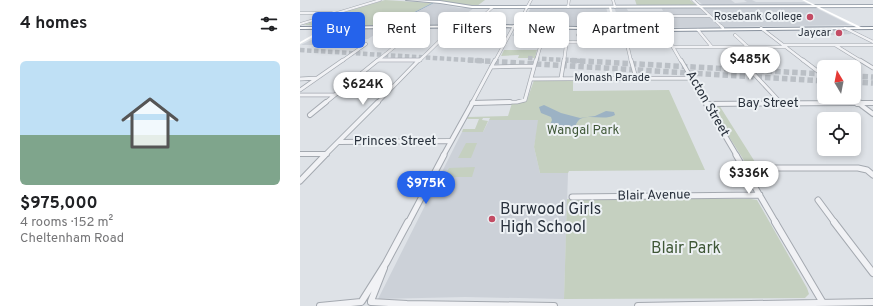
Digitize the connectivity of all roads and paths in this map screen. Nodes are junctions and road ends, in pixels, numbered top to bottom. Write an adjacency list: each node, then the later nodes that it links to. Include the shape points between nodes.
1 (380, 0): 16 (street)
2 (407, 0): 11 (main road, via 464,7)
3 (531, 0): 12 (street)
4 (569, 0): 13 (street)
5 (613, 0): 15 (street)
6 (694, 0): 8 (street)
7 (803, 0): 9 (main road)
8 (700, 6): 9 (main road); 15 (main road); 23 (street)
9 (815, 6): 10 (main road); 27 (main road)
10 (873, 6)
11 (493, 7): 12 (main road); 17 (street)
12 (527, 7): 13 (main road); 18 (street)
13 (568, 7): 14 (main road)
14 (610, 7): 15 (main road); 19 (main road)
15 (615, 7)
16 (340, 12)
17 (487, 12)
18 (525, 12)
19 (611, 12)
20 (300, 13): 21 (street)
21 (312, 13)
22 (674, 16): 23 (street)
23 (710, 16): 31 (street)
24 (312, 21): 25 (street)
25 (300, 25): 26 (highway)
26 (312, 26)
27 (860, 27): 28 (highway); 31 (highway); 33 (highway)
28 (873, 27)
29 (514, 28): 55 (street)
30 (674, 28): 31 (highway)
31 (726, 28): 32 (highway); 35 (highway); 47 (street)
32 (761, 28): 33 (highway); 44 (street)
33 (845, 28): 41 (street)
34 (674, 30): 35 (highway)
35 (698, 30): 45 (street)
36 (312, 36): 39 (main road)
37 (438, 40): 53 (street)
38 (577, 42): 60 (street, via 566,41)
39 (300, 43)
40 (366, 44): 59 (street)
41 (873, 44): 42 (street)
42 (835, 45): 44 (street); 56 (street)
43 (674, 46): 45 (street)
44 (784, 46): 47 (street); 57 (street)
45 (712, 47): 46 (street)
46 (729, 47): 47 (street); 71 (street)
47 (748, 47)
48 (393, 48): 52 (street)
49 (540, 48): 54 (street)
50 (628, 48): 61 (street)
51 (674, 48): 62 (street, Acton Street)
52 (378, 60): 53 (street); 65 (street)
53 (420, 60): 76 (street)
54 (534, 66): 55 (street); 63 (street)
55 (491, 67): 67 (street)
56 (873, 68)
57 (817, 71)
58 (300, 78): 59 (street)
59 (317, 78): 64 (street)
60 (561, 78): 61 (street, Monash Parade); 63 (street, Monash Parade)
61 (636, 78): 62 (street, Monash Parade)
62 (691, 78): 70 (street, Acton Street)
63 (532, 79): 67 (street, via 526,99 522,101)
64 (300, 90)
65 (334, 95): 66 (street); 74 (street)
66 (300, 96)
67 (472, 103): 75 (street)
68 (817, 103): 71 (street, Bay Street)
69 (873, 103): 72 (street)
70 (706, 104): 71 (street, Bay Street); 79 (street, Acton Street)
71 (782, 104)
72 (861, 104): 73 (street)
73 (873, 114)
74 (310, 115)
75 (450, 141): 76 (street, Princes Street); 85 (street)
76 (339, 142): 78 (street)
77 (300, 154): 78 (street)
78 (327, 154): 81 (street)
79 (744, 168): 80 (street, via 863,169); 82 (street, Acton Street)
80 (873, 174)
81 (300, 181)
82 (760, 195): 83 (street, Blair Avenue); 90 (street, Acton Street)
83 (572, 197)
84 (818, 200): 86 (street)
85 (386, 263): 88 (street); 89 (street)
86 (873, 273)
87 (873, 302): 90 (street)
88 (360, 303): 89 (street, via 367,299); 93 (street)
89 (371, 303): 91 (street)
90 (823, 303): 96 (street)
91 (399, 304): 94 (street); 95 (street)
92 (320, 306): 93 (street)
93 (329, 306)
94 (391, 306)
95 (554, 306)
96 (638, 306)

